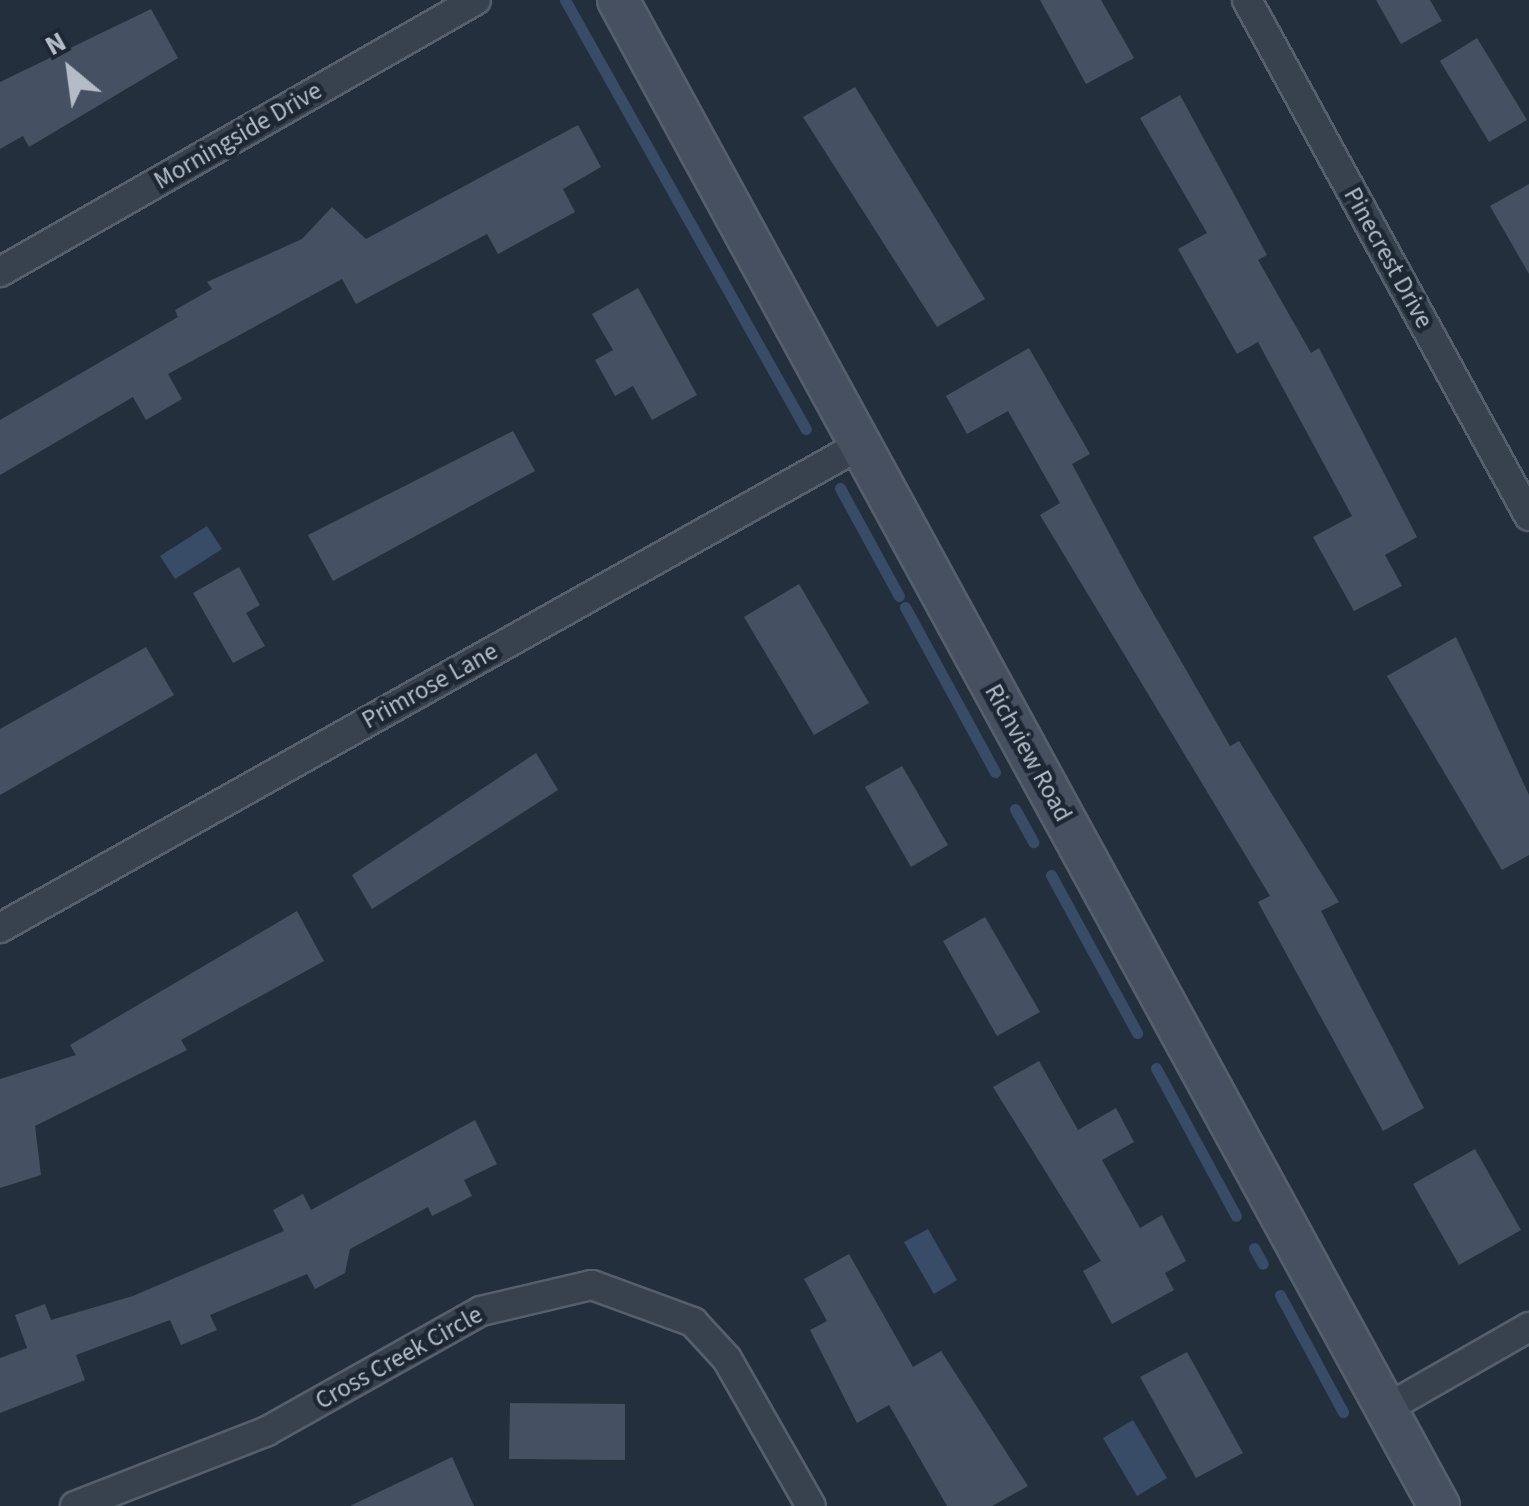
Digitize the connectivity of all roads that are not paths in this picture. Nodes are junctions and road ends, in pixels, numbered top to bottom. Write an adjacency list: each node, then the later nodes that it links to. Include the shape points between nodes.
1 (476, 0): 4 (street, Morningside Drive)
2 (618, 0): 5 (street, Richview Road)
3 (1247, 0): 6 (street, Pinecrest Drive)
4 (0, 272)
5 (860, 445): 7 (street, Primrose Lane); 9 (street, Richview Road)
6 (1529, 516)
7 (0, 928)
8 (1529, 1327): 9 (street)
9 (1386, 1408): 12 (street, Richview Road)
10 (75, 1506): 11 (street, Cross Creek Circle, via 267,1431 481,1311 592,1285 693,1322 727,1359)
11 (811, 1506)
12 (1439, 1506)

